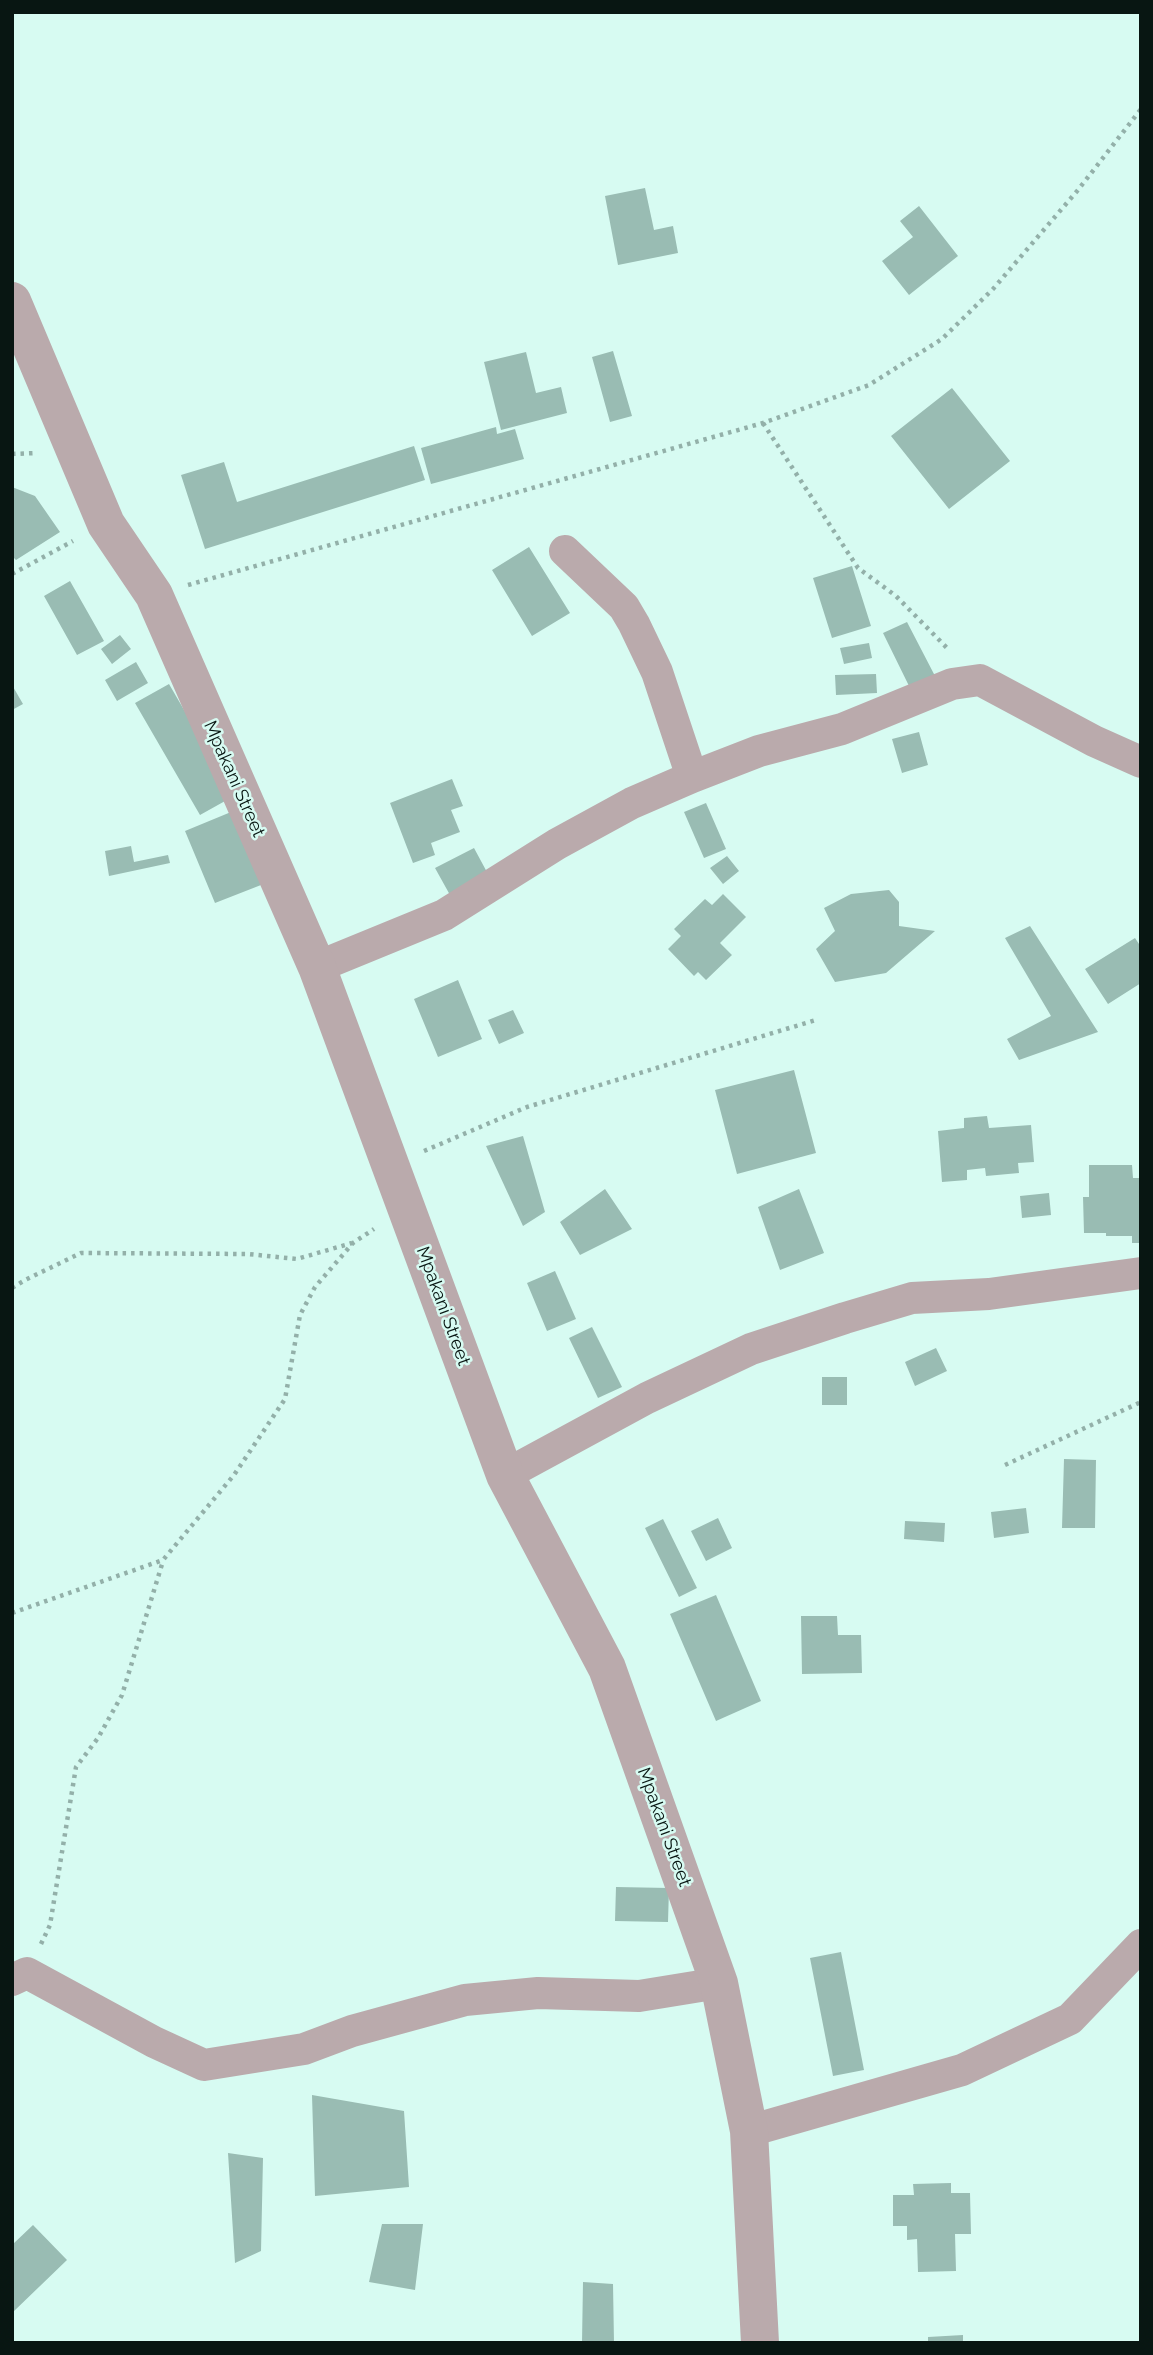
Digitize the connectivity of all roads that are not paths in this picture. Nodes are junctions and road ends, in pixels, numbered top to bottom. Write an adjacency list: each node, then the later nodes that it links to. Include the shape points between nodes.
1 (12, 301): 5 (street, Mpakani Street, via 106,524 154,595)
2 (565, 551): 4 (street, via 624,607 634,624 657,672)
3 (1141, 762): 4 (street, via 980,680 953,684 842,729 759,751)
4 (692, 777): 5 (street, via 557,844 444,915)
5 (317, 967): 7 (street, Mpakani Street)
6 (1141, 1273): 7 (street, via 989,1294 912,1298 845,1318 751,1349 647,1398)
7 (505, 1475): 10 (street, Mpakani Street, via 607,1668)
8 (1141, 1945): 11 (street, via 1070,2019 962,2070)
9 (19, 1976): 10 (street, via 204,2065 304,2049 465,2000 538,1993 639,1996)
10 (719, 1983): 11 (street, Mpakani Street)
11 (749, 2131): 12 (street, Mpakani Street)
12 (760, 2343)

